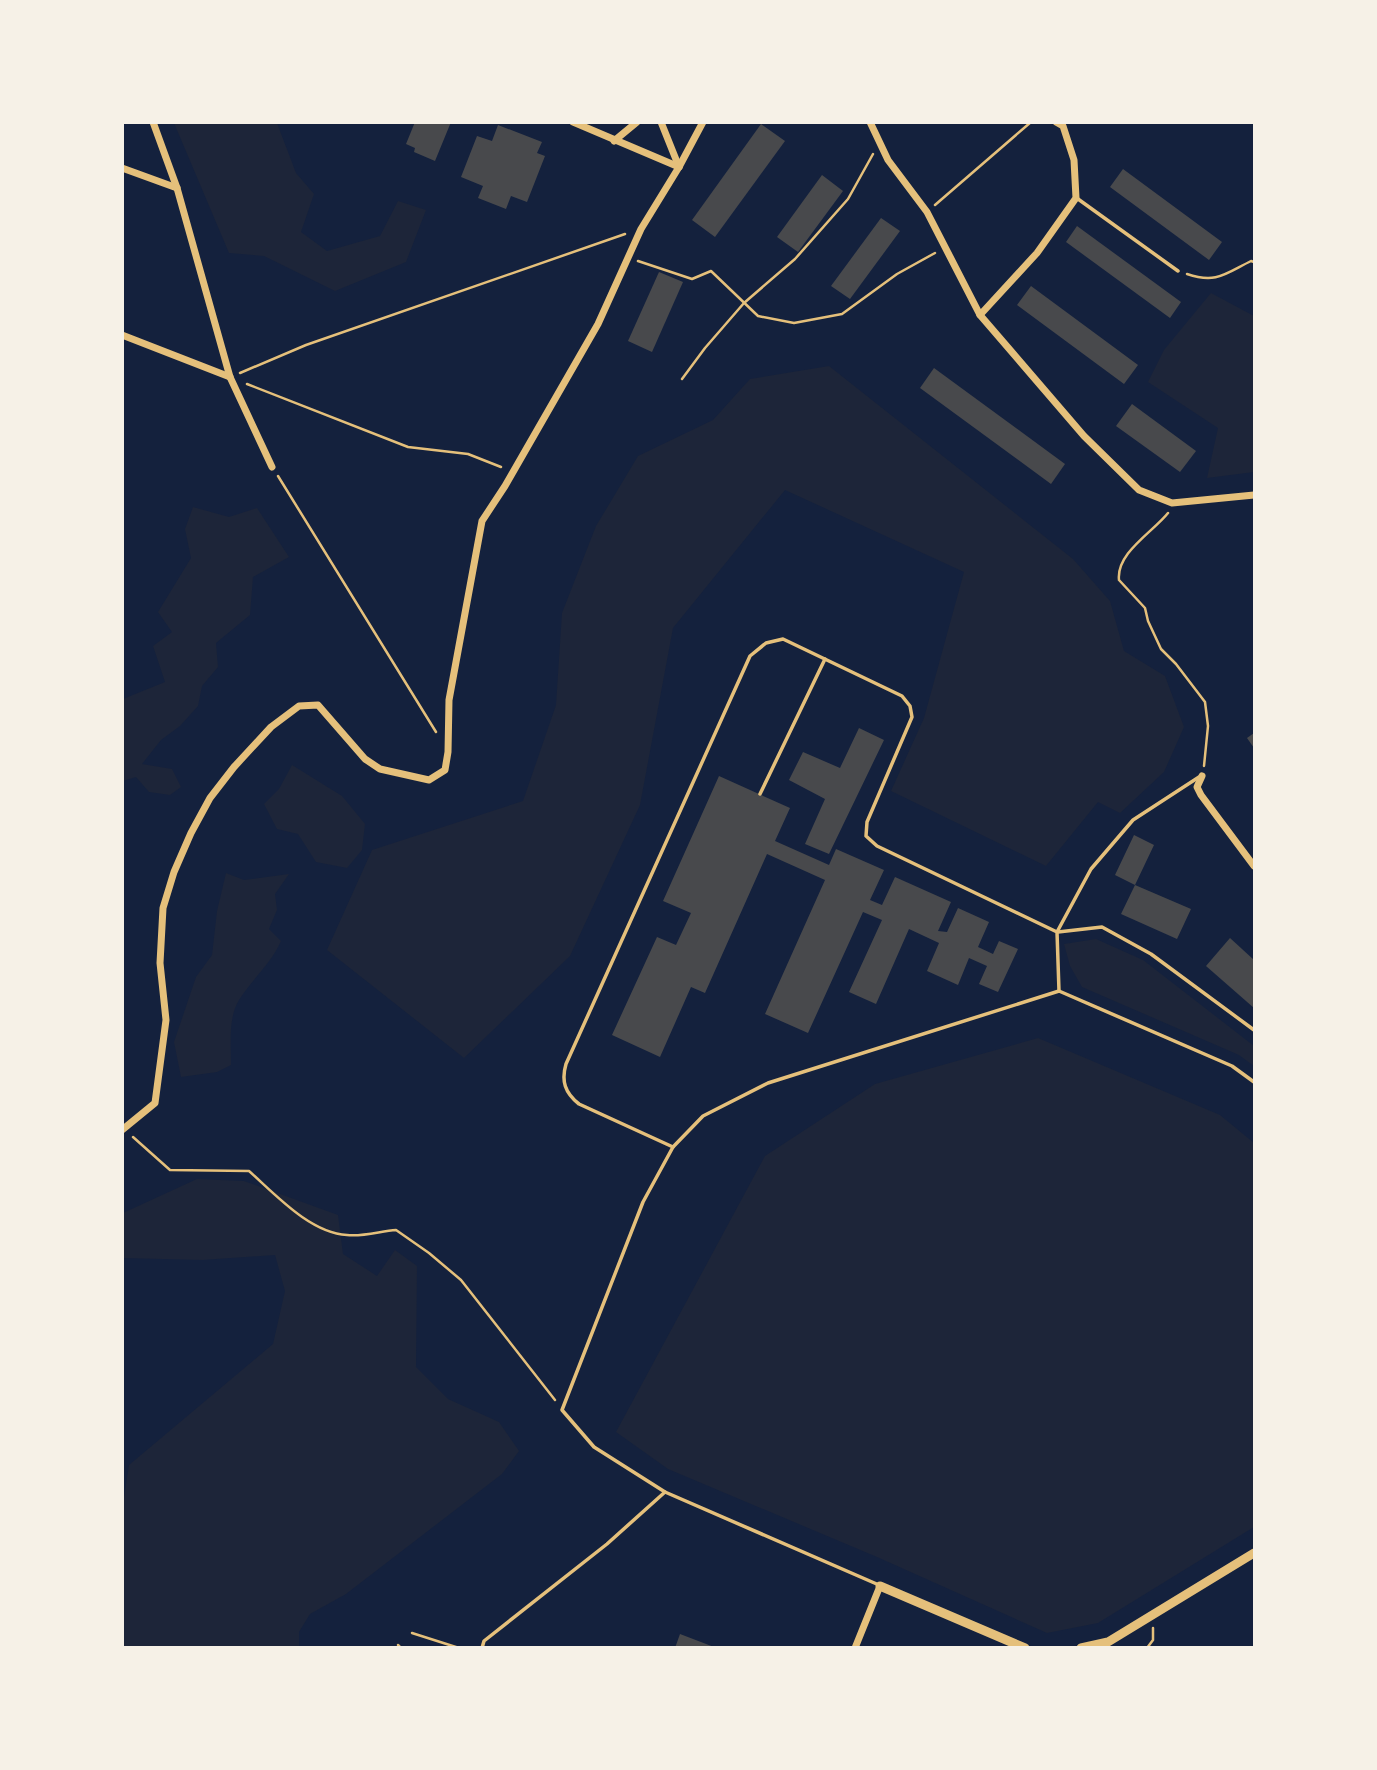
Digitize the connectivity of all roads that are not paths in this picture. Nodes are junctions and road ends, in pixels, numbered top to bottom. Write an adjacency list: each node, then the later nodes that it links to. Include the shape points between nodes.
1 (153, 122): 11 (street)
2 (573, 122): 8 (street)
3 (637, 122): 8 (street)
4 (661, 122): 9 (street)
5 (703, 122): 9 (street)
6 (870, 122): 14 (street, via 888,160 927,212)
7 (1056, 122): 12 (street, via 1063,125 1074,160)
8 (614, 141): 9 (street)
9 (679, 167): 27 (street, via 641,229 598,324 482,521 449,700 445,770 429,780 380,769 365,760 318,705 299,706 271,727 234,767 191,833 163,908 160,963 166,1020 155,1104)
10 (122, 168): 11 (street)
11 (177, 188): 16 (street)
12 (1076, 198): 13 (lane); 14 (street, via 1037,253)
13 (1178, 271)
14 (980, 315): 18 (street, via 1084,436 1139,490 1172,503)
15 (122, 335): 16 (street)
16 (230, 377): 17 (street)
17 (272, 467)
18 (1255, 495)
19 (825, 659): 21 (lane); 23 (lane, via 902,696 910,706 912,717 867,822 866,836 877,846); 28 (lane, via 783,639 766,643 750,656 566,1064 562,1077 569,1096 579,1104)
20 (1202, 776): 22 (street, via 1197,787 1201,795); 23 (lane, via 1133,820 1091,869)
21 (760, 794)
22 (1255, 866)
23 (1057, 932): 24 (lane); 25 (lane, via 1102,927 1151,954)
24 (1059, 992): 26 (lane, via 1232,1066); 28 (lane, via 768,1083 703,1116)
25 (1255, 1030)
26 (1255, 1082)
27 (124, 1130)
28 (673, 1147): 29 (lane, via 643,1202 562,1410 594,1447)
29 (665, 1492): 31 (lane); 32 (lane)
30 (1255, 1553): 35 (street, via 1108,1642)
31 (880, 1586): 33 (street); 34 (street)
32 (482, 1647)
33 (855, 1647)
34 (1026, 1647)
35 (1081, 1647)

